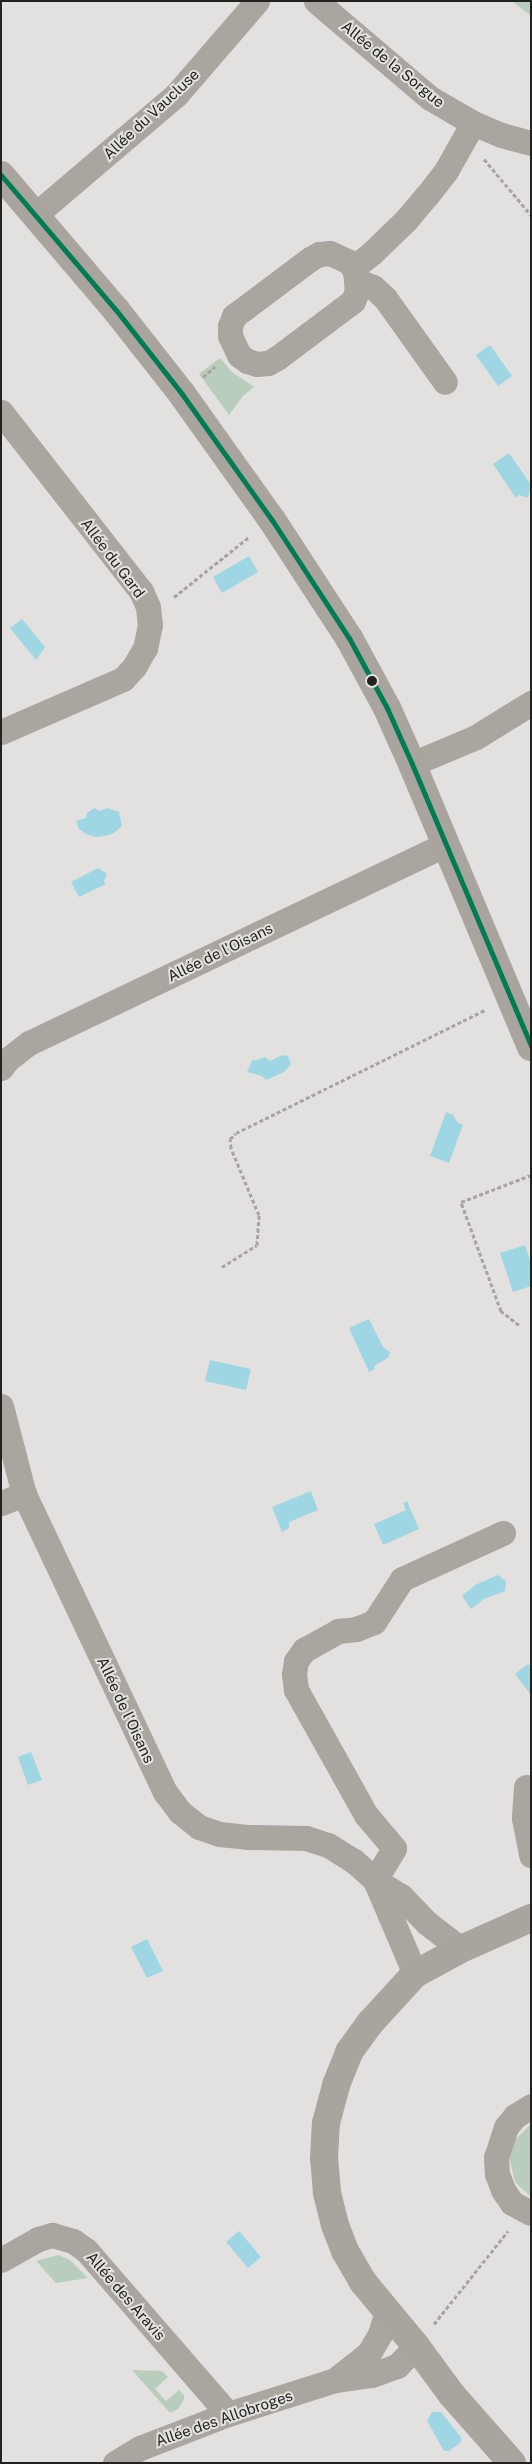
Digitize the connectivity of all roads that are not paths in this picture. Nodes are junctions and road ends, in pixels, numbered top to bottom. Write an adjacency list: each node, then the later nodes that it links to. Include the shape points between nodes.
1 (257, 1): 6 (street, Allée du Vaucluse, via 176,95)
2 (316, 1): 3 (street, Allée de la Sorgue, via 430,98)
3 (467, 134): 4 (street, Allée de la Sorgue, via 501,135); 7 (street, via 446,171)
4 (531, 143)
5 (1, 175): 6 (main road)
6 (35, 216): 12 (main road, via 116,310 182,394 272,520 349,638 387,708)
7 (355, 274): 7 (street, via 340,256 319,254 310,259 234,316 230,336 235,351 247,361 257,364 277,358 345,308 355,296); 8 (street, via 385,298)
8 (445, 382)
9 (1, 412): 11 (street, Allée du Gard, via 141,591 150,616 144,648 123,679)
10 (531, 703): 12 (street, via 476,736)
11 (1, 732)
12 (412, 764): 13 (main road)
13 (446, 844): 14 (main road); 15 (street, Allée de l'Oisans, via 29,1043)
14 (531, 1047)
15 (1, 1068)
16 (1, 1406): 17 (street, Allée de l'Oisans)
17 (24, 1494): 18 (street); 22 (street, Allée de l'Oisans, via 165,1792 180,1812 198,1827 219,1834 306,1838 328,1845 354,1861)
18 (1, 1503)
19 (503, 1533): 22 (street, via 402,1579 374,1622 356,1629 338,1630 304,1650 296,1661 296,1690 366,1815 394,1848)
20 (526, 1787): 21 (street, via 524,1818)
21 (531, 1855)
22 (375, 1880): 24 (street, Allée de l'Oisans, via 401,1896 427,1923); 25 (street, Allée de l'Oisans)
23 (531, 1918): 24 (main road)
24 (461, 1949): 25 (main road)
25 (415, 1974): 29 (main road, via 370,2022 349,2052 326,2123 324,2159 335,2225 345,2251)
26 (531, 2106): 27 (street, via 515,2116 506,2127 496,2157 497,2174 503,2190 512,2203)
27 (527, 2212)
28 (1, 2260): 32 (street, Allée des Aravis, via 38,2239 52,2235 73,2241 86,2250)
29 (386, 2314): 30 (main road); 31 (street, Allée des Allobroges, via 369,2353)
30 (416, 2346): 31 (street, Allée des Allobroges, via 397,2366 372,2375); 33 (main road, via 464,2386); 35 (main road, via 452,2395)
31 (335, 2380): 32 (street, Allée des Allobroges)
32 (228, 2414): 34 (street, Allée des Allobroges, via 140,2448)
33 (531, 2459)
34 (115, 2463)
35 (512, 2463)

